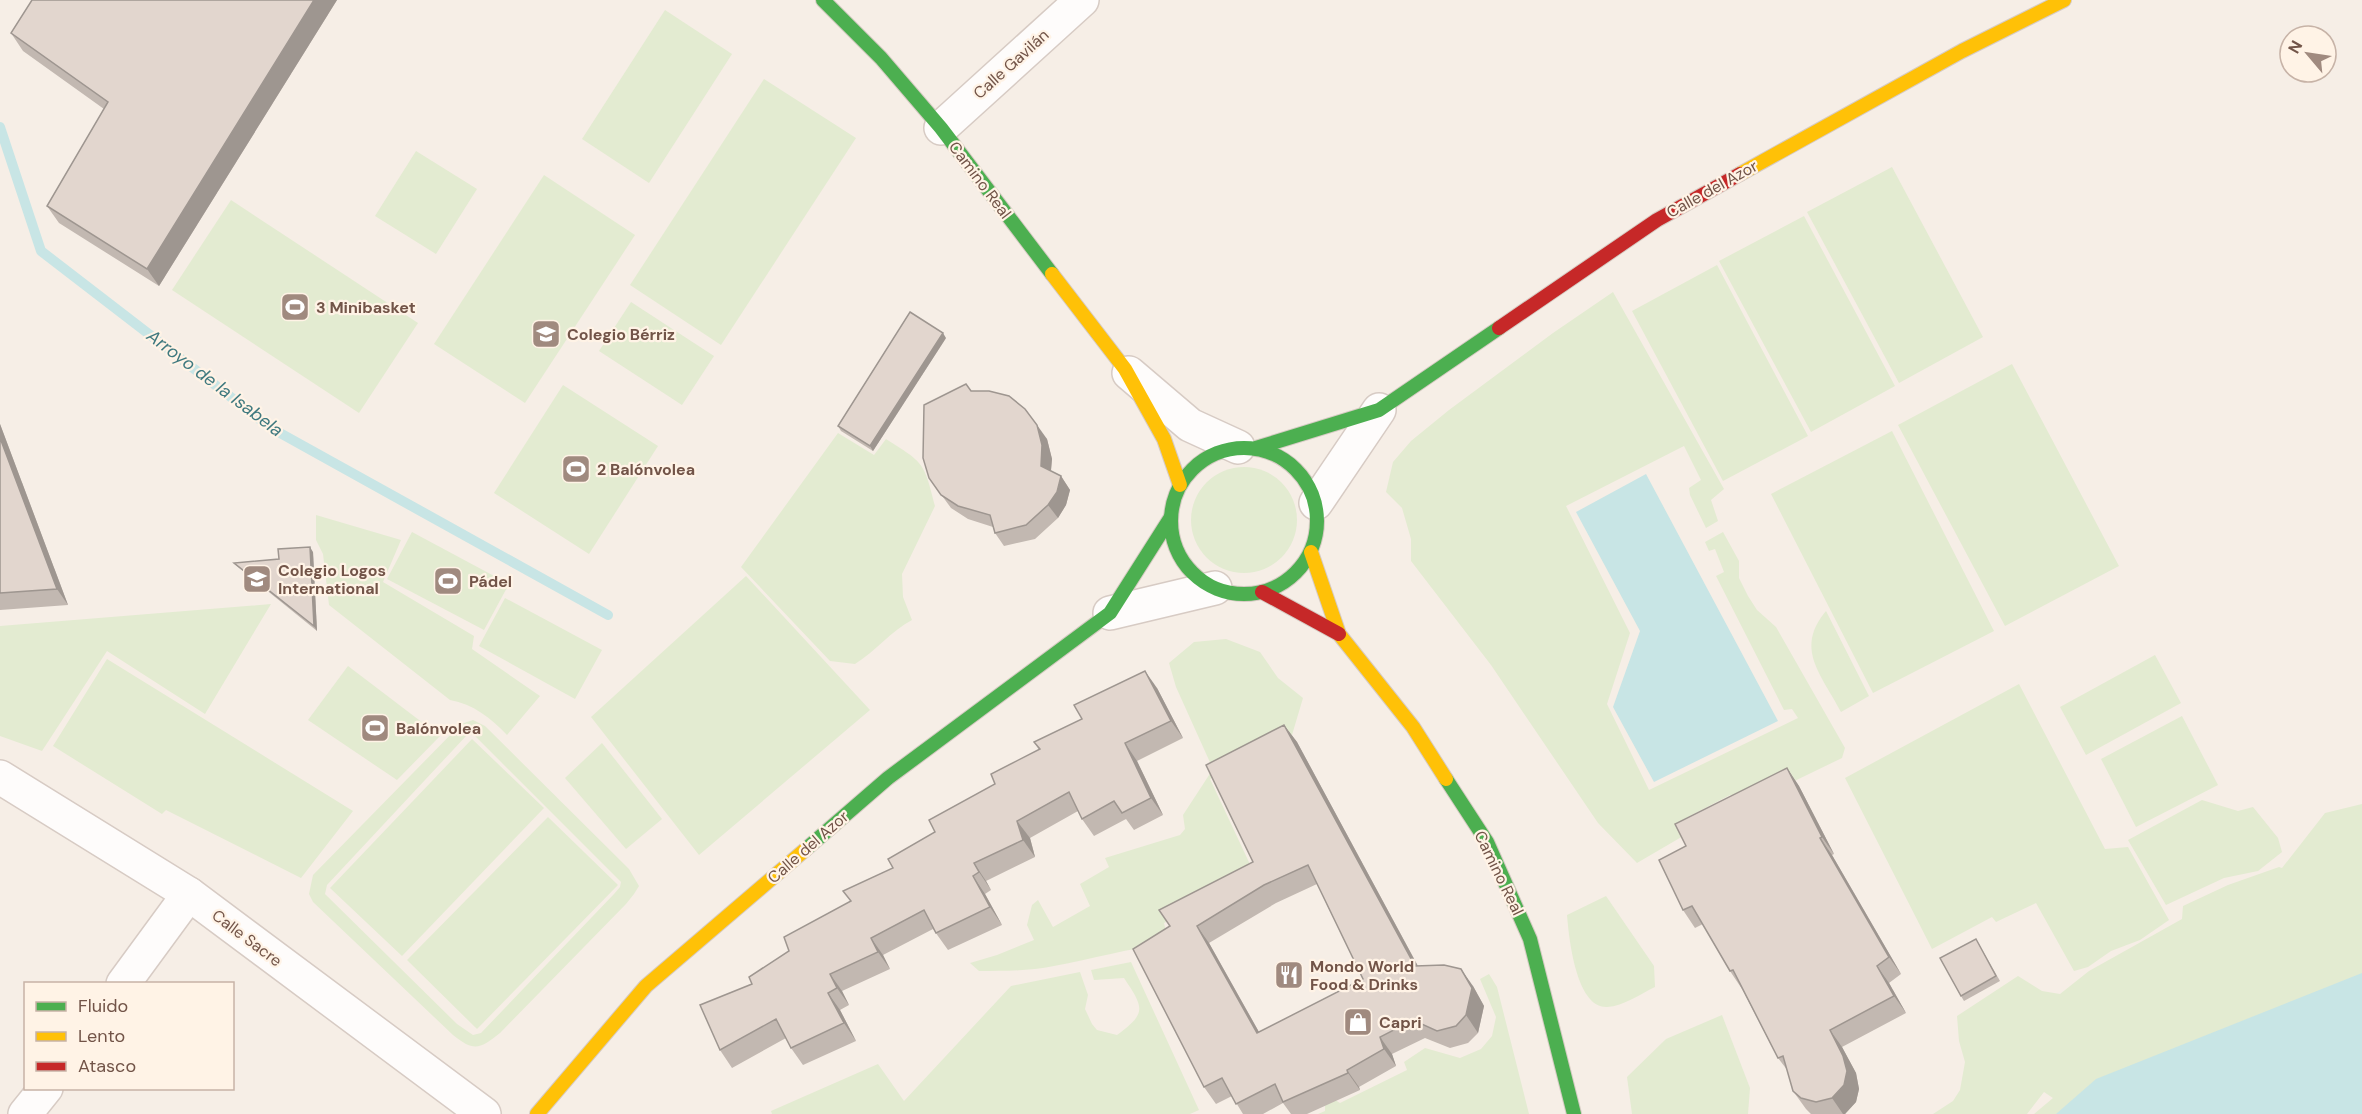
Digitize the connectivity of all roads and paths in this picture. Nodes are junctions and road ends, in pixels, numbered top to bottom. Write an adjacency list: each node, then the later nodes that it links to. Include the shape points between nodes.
1 (823, 0): 4 (street, Camino Real, via 881,58)
2 (1082, 0): 4 (street, Calle Gavilán)
3 (2064, 0): 6 (street, Calle del Azor, via 1962,51 1657,220)
4 (941, 128): 5 (street, Camino Real)
5 (1125, 369): 7 (street, Camino Real, via 1190,425); 8 (street, Camino Real, via 1164,440)
6 (1379, 410): 7 (street, Calle del Azor); 9 (street, Calle del Azor)
7 (1247, 448): 8 (street, via 1220,451 1204,459); 9 (street, via 1276,454 1294,466 1308,483)
8 (1180, 485): 10 (street)
9 (1316, 503): 11 (street, via 1317,528)
10 (1171, 517): 12 (street, via 1173,540 1182,560 1196,576); 14 (street, Calle del Azor)
11 (1311, 552): 13 (street, via 1290,577); 15 (street, Camino Real)
12 (1215, 588): 13 (street, via 1246,594); 14 (street, Calle del Azor)
13 (1262, 592): 15 (street, Camino Real)
14 (1110, 614): 22 (street, Calle del Azor, via 888,778 646,986)
15 (1339, 634): 23 (street, Camino Real, via 1413,727 1487,842 1530,939)
16 (0, 777): 17 (street, Calle Sacre)
17 (189, 894): 18 (street); 21 (street, Calle Sacre)
18 (124, 982)
19 (45, 1090): 20 (street)
20 (25, 1114)
21 (484, 1114)
22 (537, 1114)
23 (1574, 1114)

